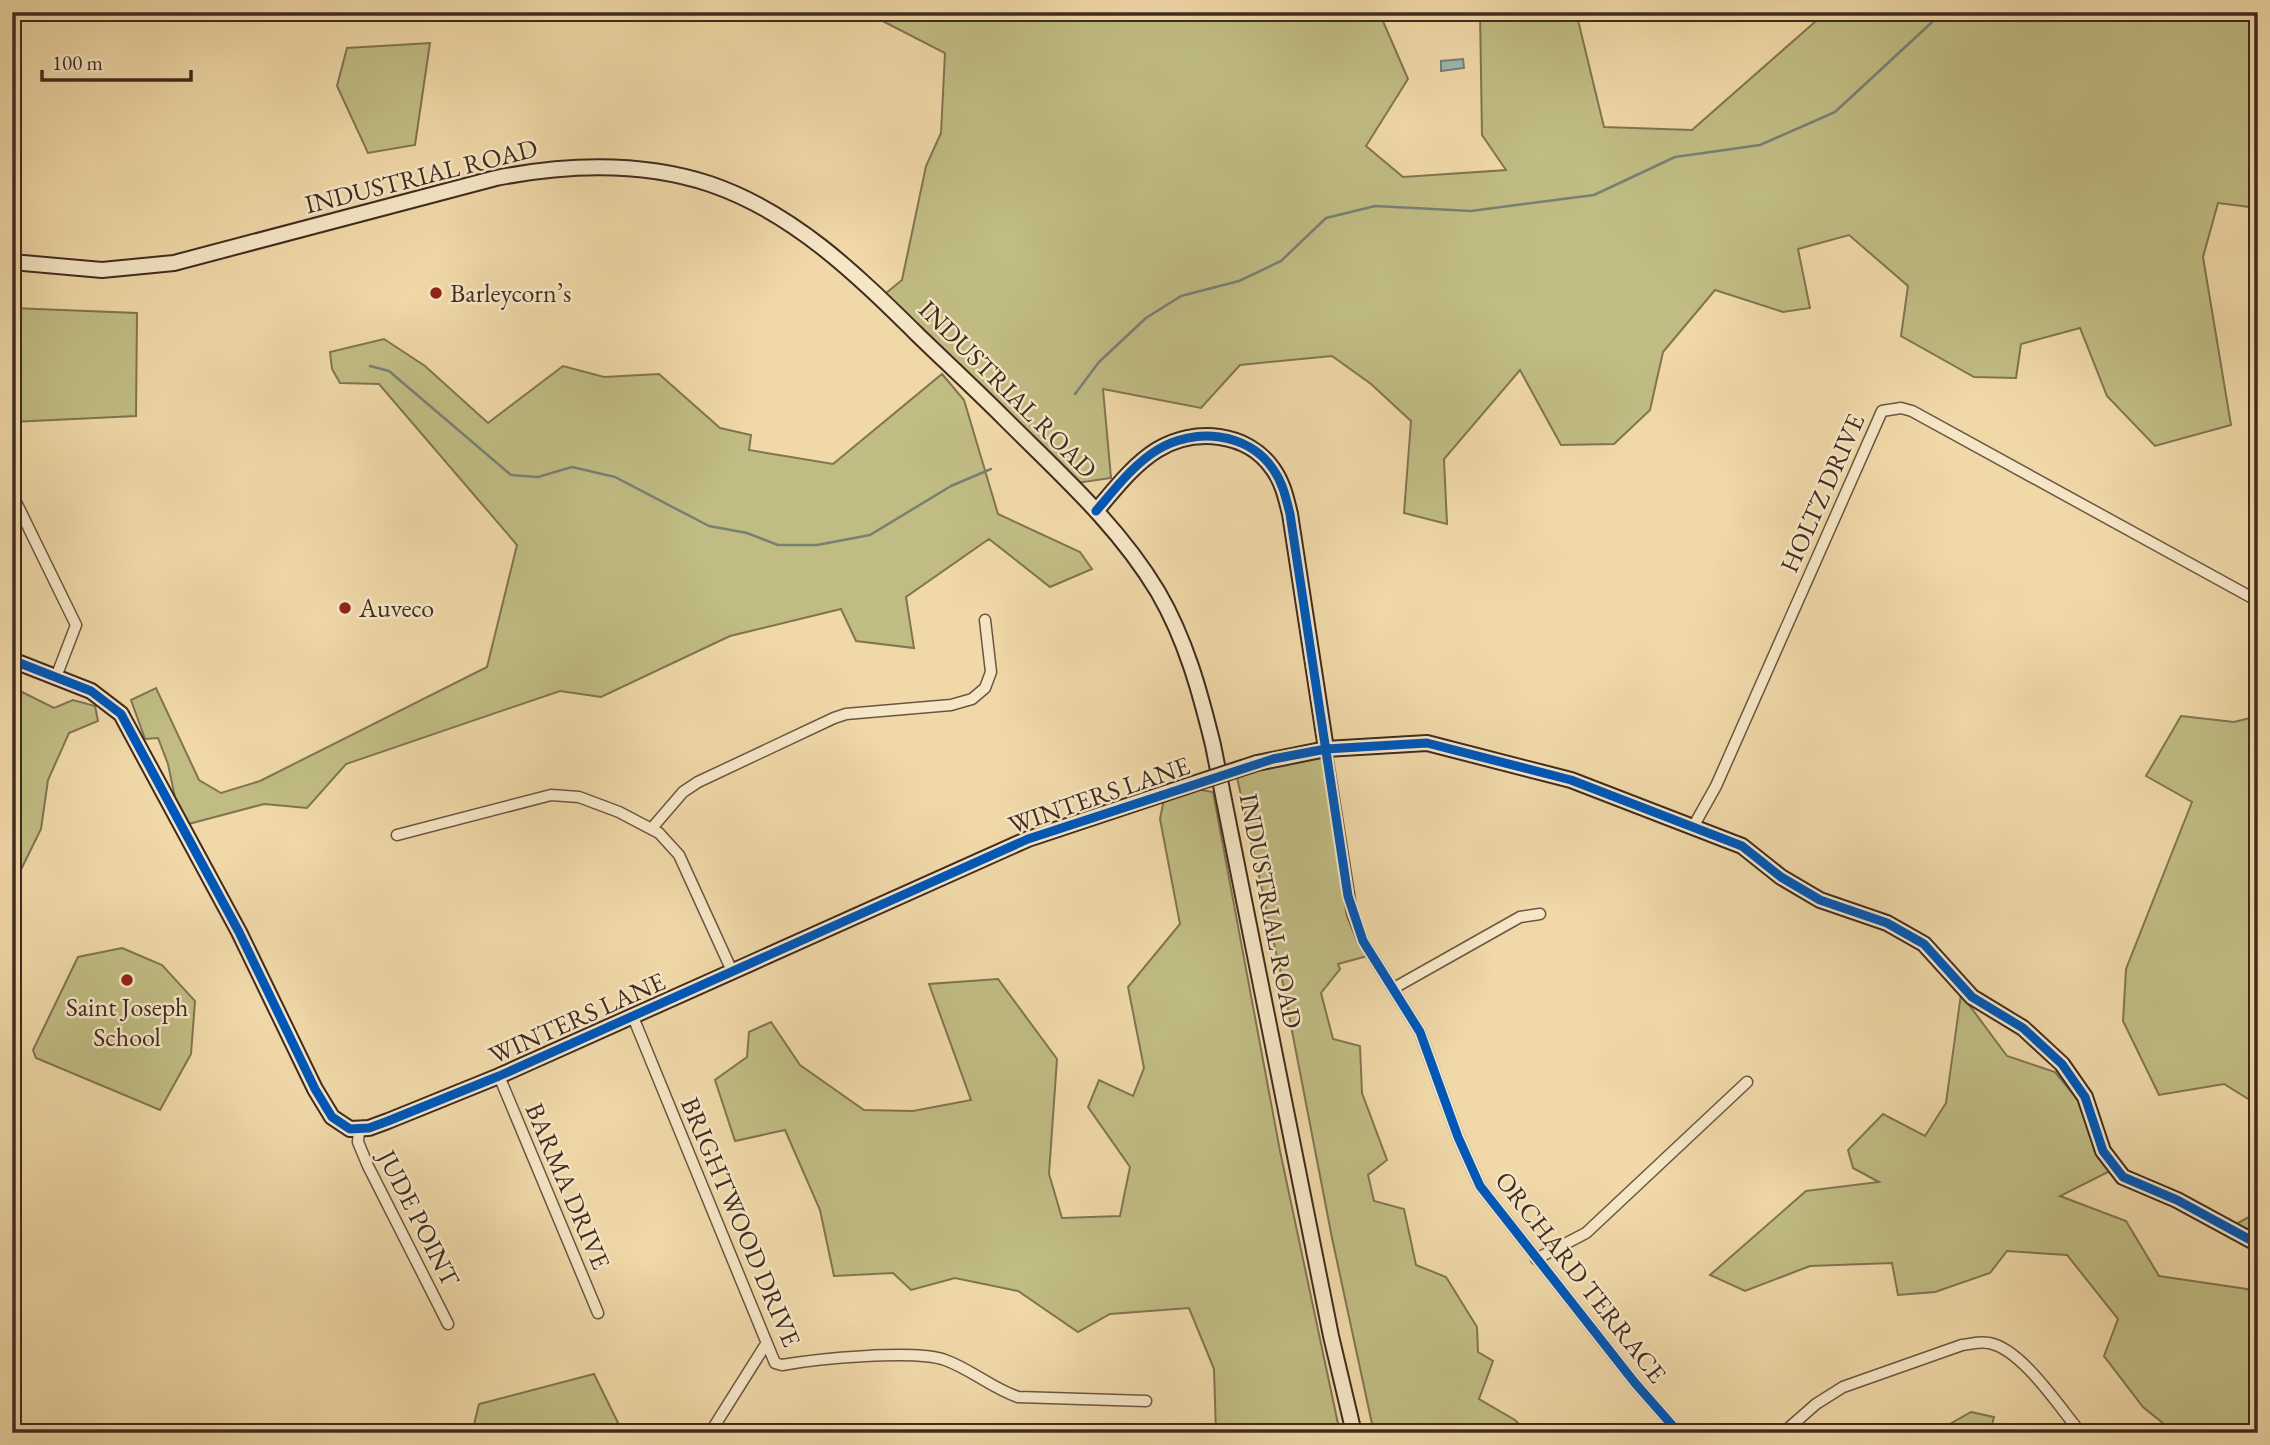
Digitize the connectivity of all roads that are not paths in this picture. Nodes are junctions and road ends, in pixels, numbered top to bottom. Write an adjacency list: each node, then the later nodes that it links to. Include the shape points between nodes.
1 (12, 262): 3 (street, INDUSTRIAL ROAD, via 102,270 174,263 496,178 546,169 613,167 688,178 764,208 824,248)
2 (12, 494): 7 (street, via 76,625)
3 (1097, 511): 8 (street, via 1139,464 1179,439 1217,435 1251,448 1272,467 1285,490 1290,514); 26 (street, INDUSTRIAL ROAD, via 1132,552 1159,594 1187,650 1199,688)
4 (2258, 601): 9 (street, HOLTZ DRIVE, via 1912,411 1882,411 1716,786)
5 (985, 620): 10 (street, via 991,673 985,688 972,699 834,718 698,782 683,792)
6 (12, 660): 7 (street)
7 (56, 677): 18 (street, via 91,691 121,714 239,932 315,1088 336,1122)
8 (1326, 749): 9 (street, WINTERS LANE, via 1409,742 1447,747 1571,780); 13 (street, WINTERS LANE, bridge, via 1257,764 1028,839); 14 (street, ORCHARD TERRACE, via 1352,912 1363,941)
9 (1693, 827): 19 (street, WINTERS LANE, via 1742,846 1820,900 1887,923 1924,944 1972,997 2023,1028 2063,1064 2085,1097 2103,1151 2123,1177)
10 (652, 828): 11 (street, via 564,794 528,799); 13 (street, via 680,855)
11 (397, 835)
12 (1540, 914): 14 (street, via 1520,917)
13 (732, 971): 15 (street, WINTERS LANE)
14 (1394, 988): 20 (street, ORCHARD TERRACE, via 1420,1032 1480,1186)
15 (634, 1017): 16 (street, WINTERS LANE); 23 (street, BRIGHTWOOD DRIVE)
16 (499, 1076): 18 (street, WINTERS LANE); 21 (street, BARMA DRIVE)
17 (1747, 1082): 20 (street, via 1586,1233)
18 (359, 1130): 22 (street, JUDE POINT, via 358,1142 368,1166)
19 (2258, 1244)
20 (1536, 1259): 27 (street, ORCHARD TERRACE)
21 (598, 1313)
22 (448, 1324)
23 (766, 1345): 24 (street, BRIGHTWOOD DRIVE, via 775,1363 782,1365 916,1354 960,1365 1017,1397); 25 (street)
24 (1146, 1401)
25 (710, 1433)
26 (1354, 1433)
27 (1679, 1433)
28 (1783, 1433): 29 (street, via 1815,1404 1843,1387 1979,1342 2002,1348 2018,1359)
29 (2081, 1433)

